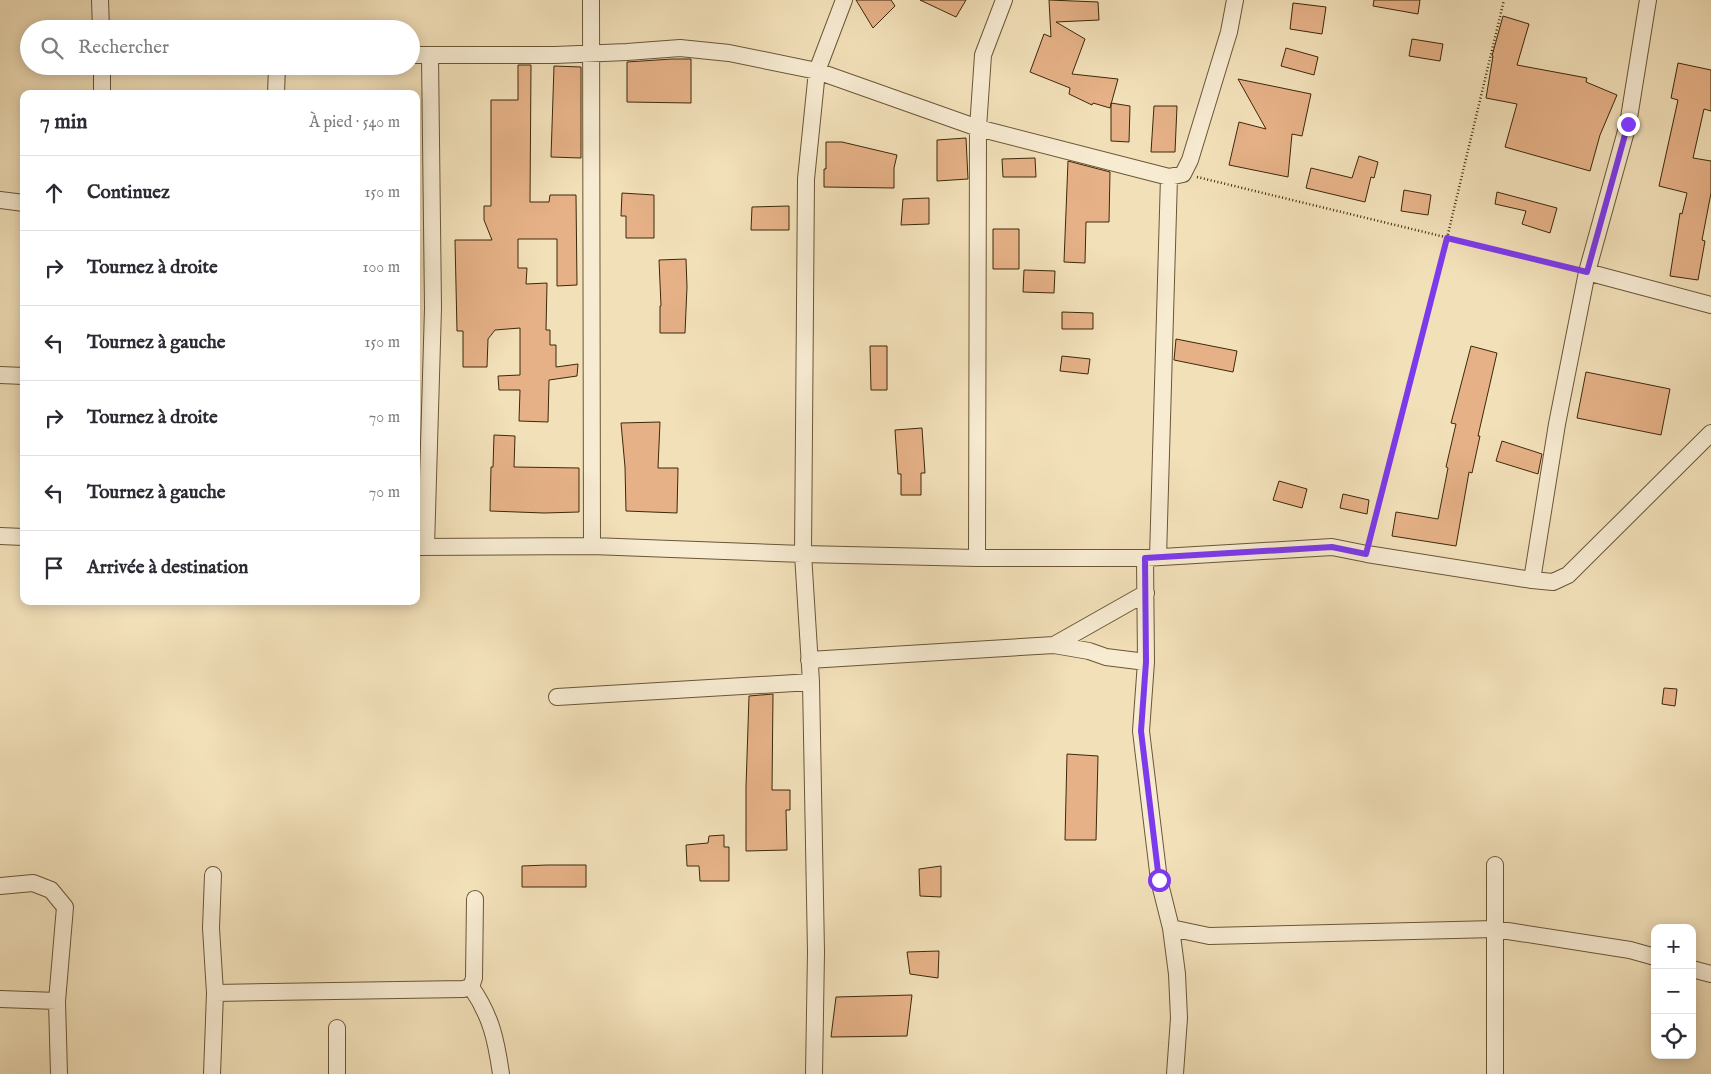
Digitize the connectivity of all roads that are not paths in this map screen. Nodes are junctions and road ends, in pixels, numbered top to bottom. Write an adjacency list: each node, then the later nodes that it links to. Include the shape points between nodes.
1 (100, 0): 7 (street)
2 (591, 0): 8 (street)
3 (844, 0): 11 (street)
4 (1004, 0): 16 (street, via 983,55)
5 (1235, 0): 17 (street, via 1224,50 1190,160)
6 (1648, 0): 20 (street, via 1628,124)
7 (101, 20)
8 (591, 53): 10 (street); 11 (street, via 680,48 729,53); 27 (street)
9 (420, 55): 10 (street)
10 (430, 56): 28 (street, via 433,308)
11 (817, 71): 16 (street); 29 (street, via 806,179)
12 (102, 75): 14 (street)
13 (277, 75): 15 (street)
14 (102, 90)
15 (276, 90)
16 (978, 128): 17 (street); 31 (street)
17 (1176, 175): 30 (street)
18 (0, 200): 19 (street)
19 (20, 202)
20 (1587, 272): 21 (street); 32 (street, via 1557,424)
21 (1711, 305)
22 (0, 375): 23 (street)
23 (20, 376)
24 (1711, 433): 32 (street, via 1562,580)
25 (0, 536): 26 (street)
26 (20, 537)
27 (592, 546): 28 (street); 29 (street)
28 (421, 547)
29 (803, 554): 31 (street); 35 (street)
30 (1152, 557): 31 (street); 32 (street, via 1332,547); 33 (street)
31 (977, 558)
32 (1532, 580)
33 (1146, 593): 34 (street); 36 (street)
34 (1054, 645): 35 (street); 36 (street)
35 (809, 660): 37 (street)
36 (1146, 662): 43 (street, via 1141,731 1159,880)
37 (811, 682): 38 (street); 57 (street, via 816,952)
38 (557, 697)
39 (1495, 865): 44 (street)
40 (214, 875): 49 (street)
41 (0, 886): 51 (street, via 33,883 51,890 65,908)
42 (475, 899): 48 (street, via 474,978)
43 (1171, 928): 44 (street, via 1209,936); 58 (street, via 1179,1018)
44 (1494, 929): 45 (street, via 1630,950); 59 (street)
45 (1651, 957)
46 (1696, 970): 47 (street)
47 (1711, 974)
48 (471, 987): 49 (street); 56 (street, via 483,1004 492,1026)
49 (215, 993): 54 (street)
50 (0, 999): 51 (street)
51 (57, 1001): 53 (street)
52 (337, 1028): 55 (street)
53 (59, 1074)
54 (212, 1074)
55 (337, 1074)
56 (501, 1074)
57 (814, 1074)
58 (1175, 1074)
59 (1495, 1074)

